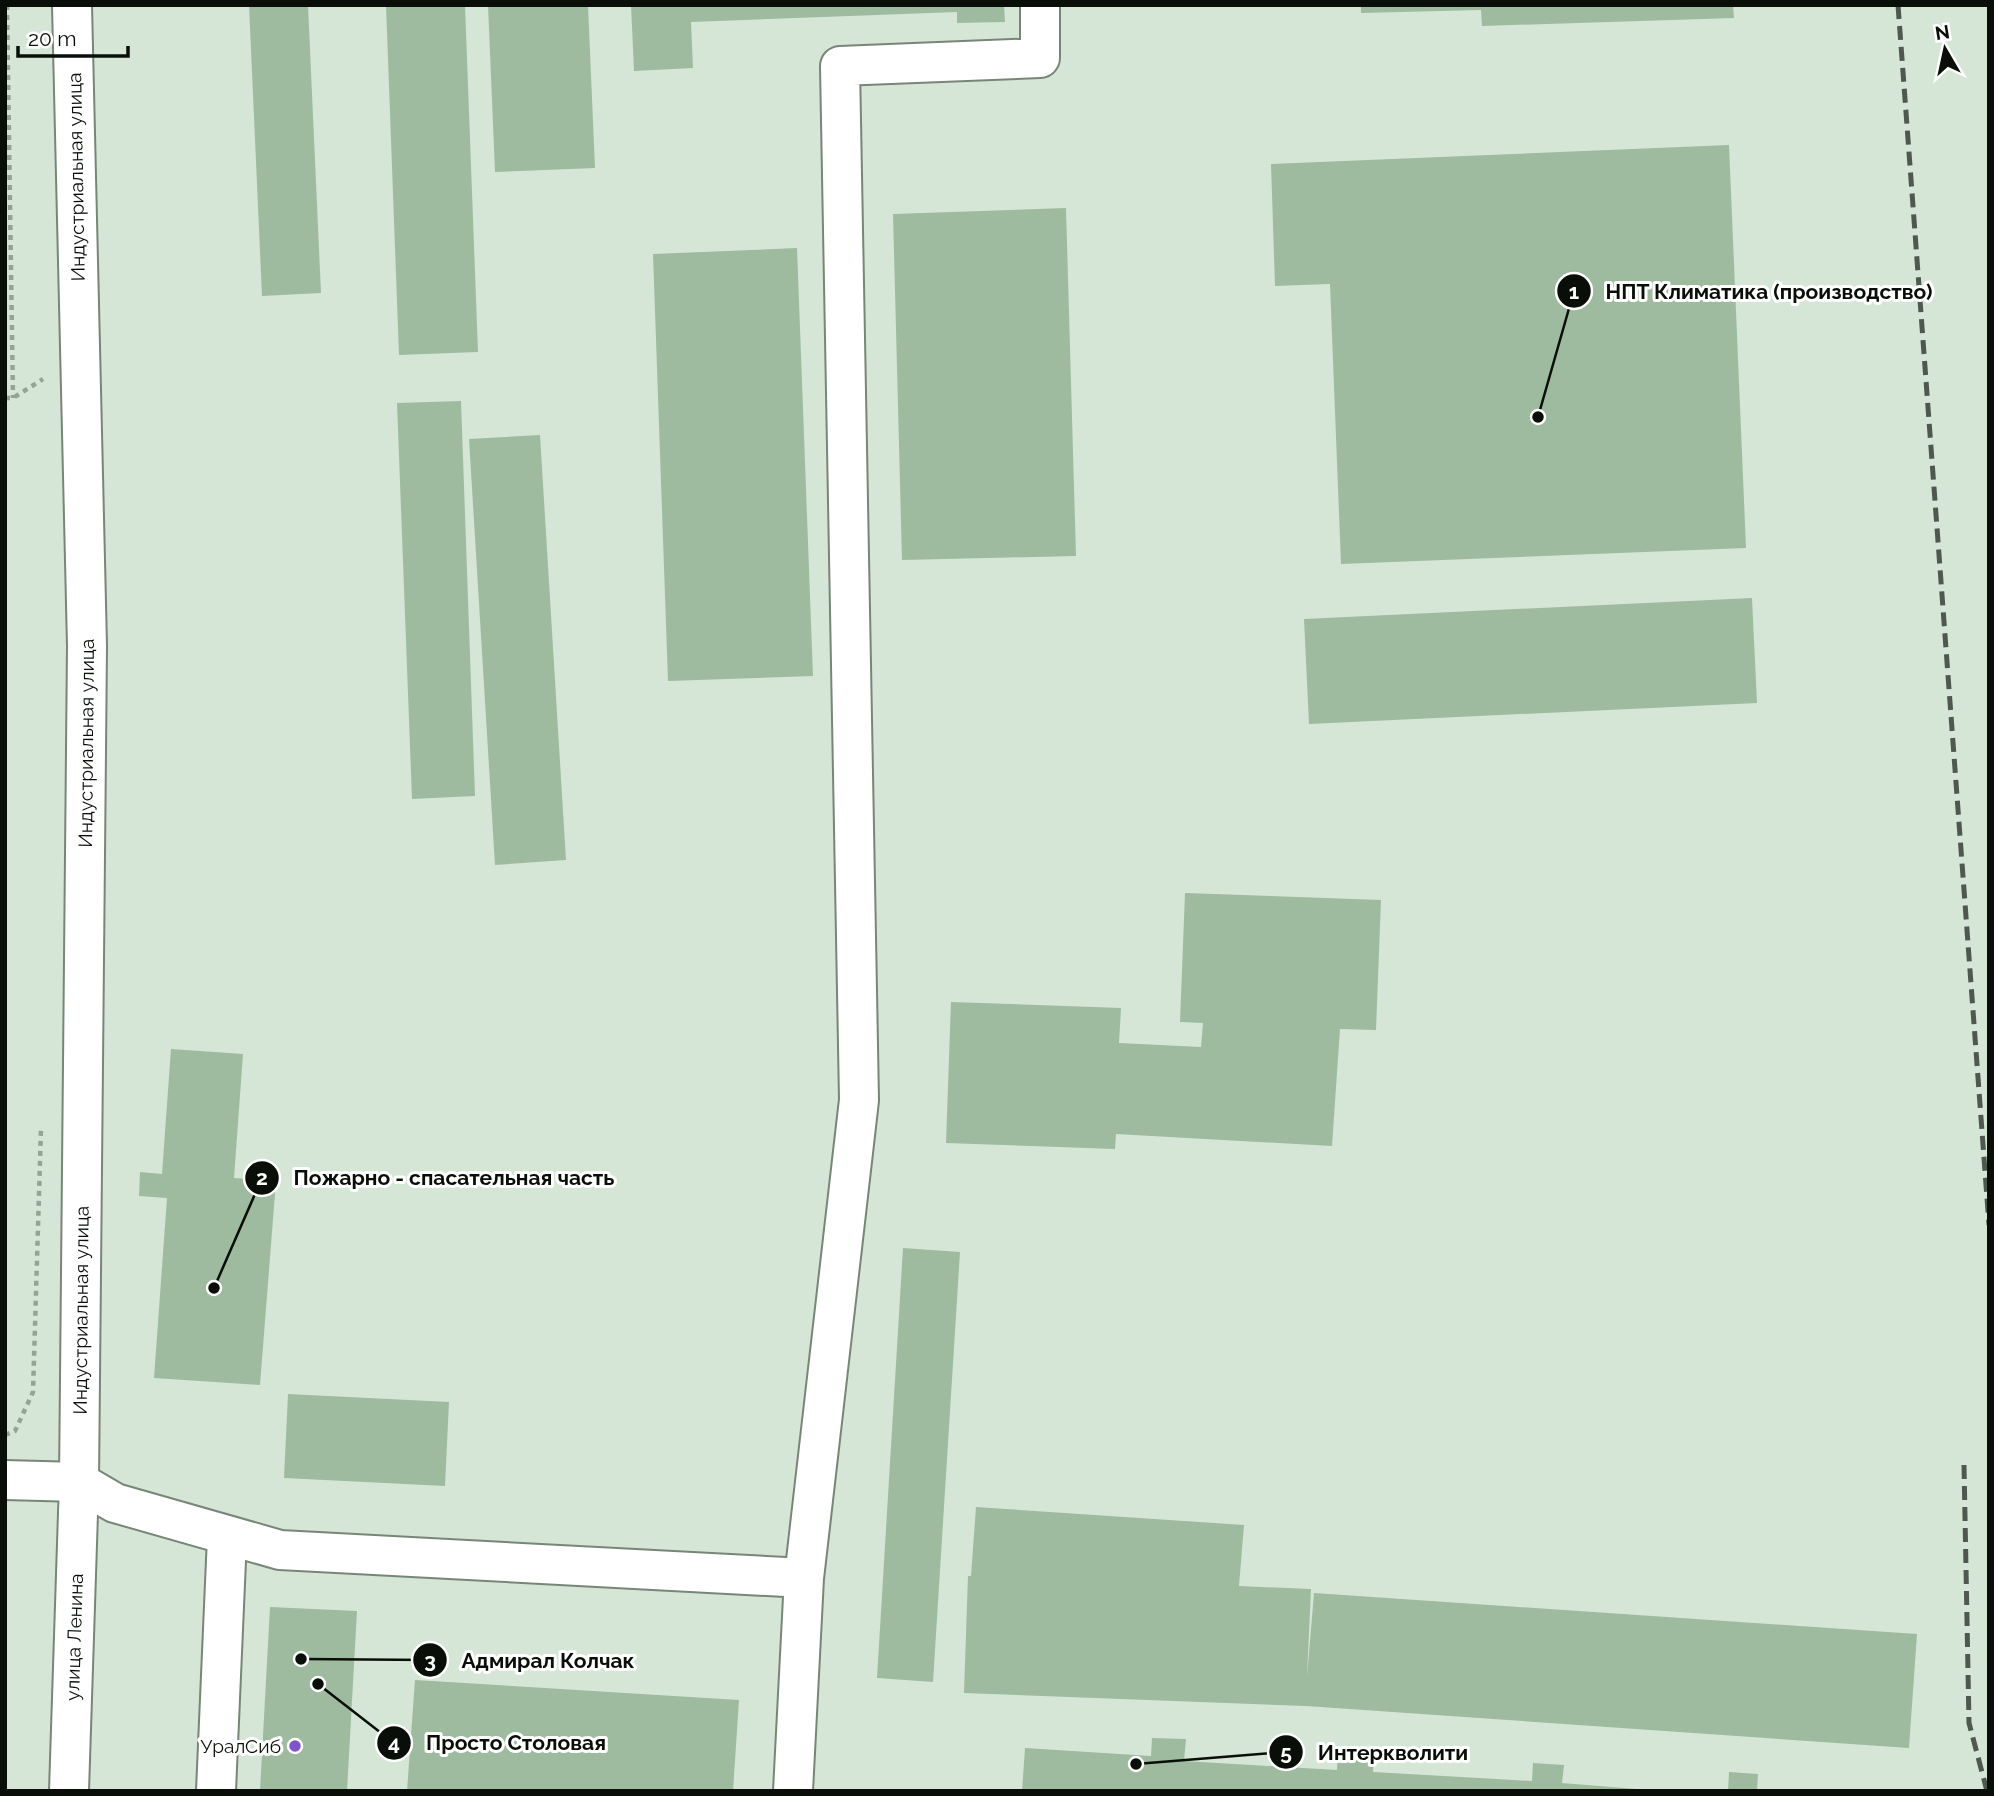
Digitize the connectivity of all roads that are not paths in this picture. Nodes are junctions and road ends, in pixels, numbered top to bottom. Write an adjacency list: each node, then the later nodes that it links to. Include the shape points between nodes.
1 (72, 5): 4 (main road, Индустриальная улица, via 87,646)
2 (1040, 5): 6 (main road, via 1040,58 840,66 859,1100)
3 (5, 1480): 4 (main road)
4 (79, 1482): 5 (main road, via 115,1503); 7 (main road, улица Ленина)
5 (228, 1537): 6 (main road, via 281,1550); 8 (main road)
6 (804, 1578): 9 (main road)
7 (69, 1791)
8 (216, 1791)
9 (793, 1791)

